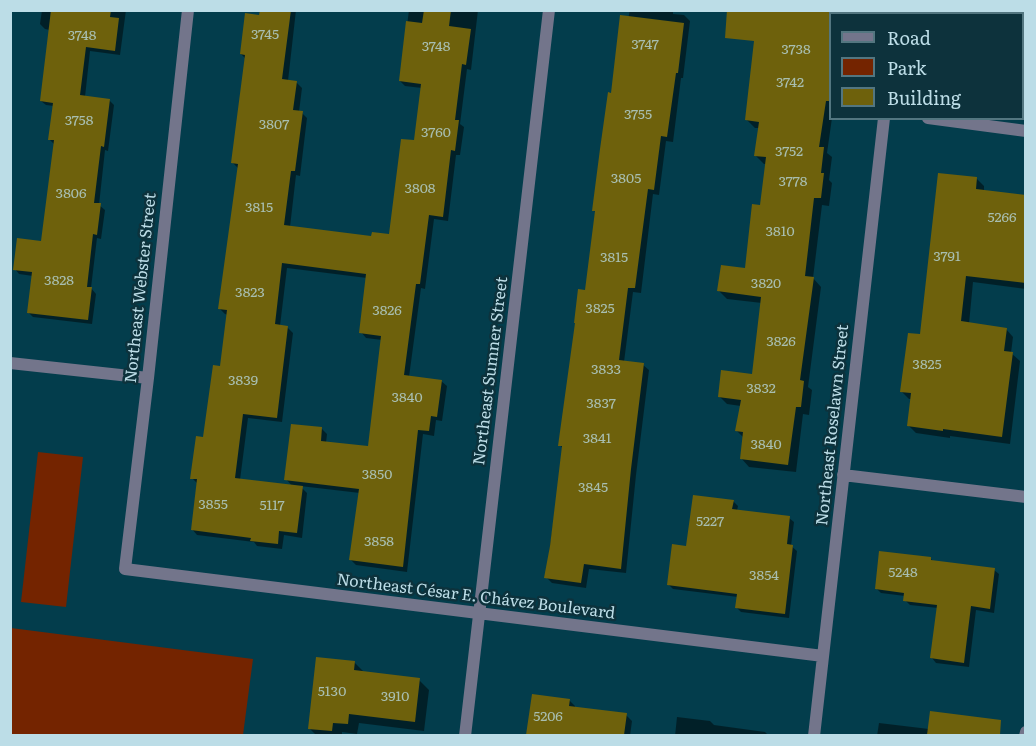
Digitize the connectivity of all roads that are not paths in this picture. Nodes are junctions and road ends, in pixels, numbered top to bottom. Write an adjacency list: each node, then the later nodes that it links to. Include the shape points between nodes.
1 (188, 10): 7 (street, Northeast Webster Street)
2 (549, 10): 11 (street, Northeast Sumner Street)
3 (884, 120): 8 (street, Northeast Roselawn Street)
4 (943, 120): 5 (street)
5 (1026, 131)
6 (10, 363): 7 (street)
7 (148, 378): 10 (street, Northeast Webster Street)
8 (843, 475): 9 (street); 12 (street, Northeast Roselawn Street)
9 (1026, 497)
10 (125, 569): 11 (street, Northeast César E. Chávez Boulevard)
11 (479, 614): 12 (street, Northeast César E. Chávez Boulevard); 13 (street, Northeast Sumner Street)
12 (823, 656): 14 (street, Northeast Roselawn Street)
13 (465, 735)
14 (814, 735)

